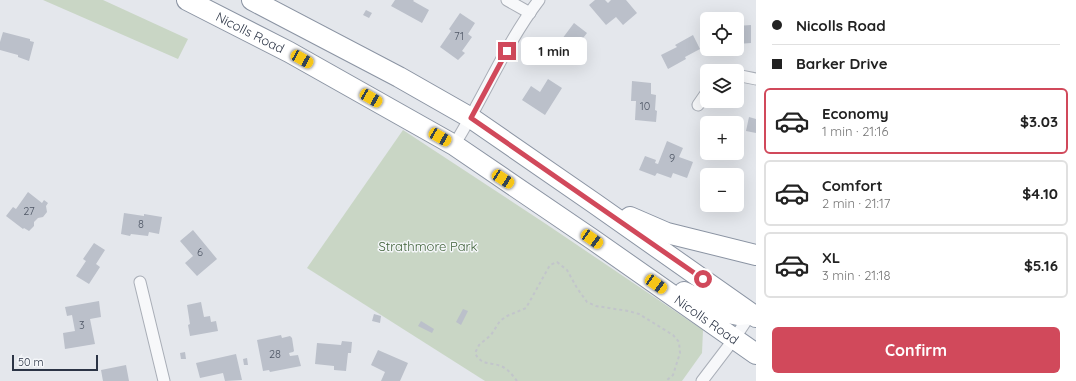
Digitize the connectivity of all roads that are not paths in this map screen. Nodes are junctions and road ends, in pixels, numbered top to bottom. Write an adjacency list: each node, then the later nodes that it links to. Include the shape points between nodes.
1 (187, 0): 11 (highway, Nicolls Road, via 289,52)
2 (252, 0): 10 (highway)
3 (507, 0): 5 (street)
4 (539, 0): 5 (street)
5 (530, 13): 10 (street)
6 (744, 76): 7 (street)
7 (756, 78)
8 (700, 101): 9 (street)
9 (698, 104)
10 (471, 118): 11 (street); 12 (highway)
11 (454, 145): 14 (highway, Nicolls Road)
12 (594, 203): 13 (highway, via 667,233); 16 (highway)
13 (756, 255)
14 (632, 266): 16 (highway, via 728,313 738,315); 18 (highway, Nicolls Road)
15 (140, 282): 20 (street)
16 (754, 312): 18 (street)
17 (756, 338): 18 (highway, via 746,336)
18 (734, 339): 19 (highway, Nicolls Road); 21 (street)
19 (756, 354)
20 (164, 381)
21 (702, 381)

